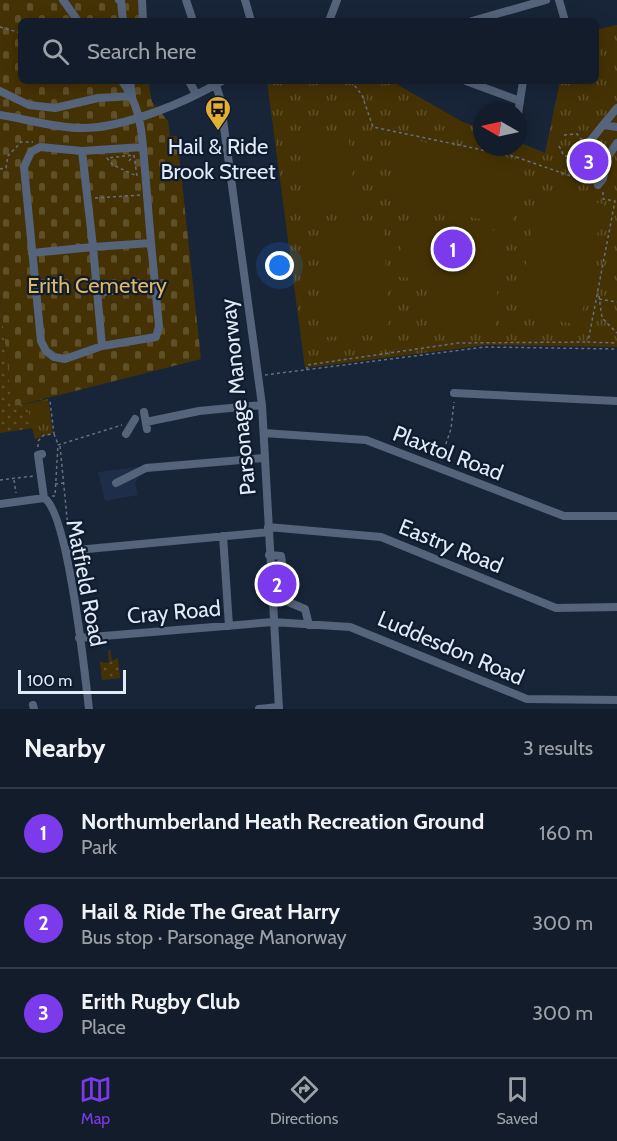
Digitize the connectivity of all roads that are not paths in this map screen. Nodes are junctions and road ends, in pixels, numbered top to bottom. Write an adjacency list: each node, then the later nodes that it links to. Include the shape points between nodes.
1 (63, 0): 9 (street)
2 (120, 0): 10 (street)
3 (142, 0): 11 (street)
4 (186, 0): 12 (street)
5 (245, 0): 13 (street)
6 (337, 0): 14 (street)
7 (546, 0): 15 (street)
8 (559, 0): 16 (street)
9 (76, 18)
10 (123, 18)
11 (143, 18)
12 (192, 18)
13 (250, 18)
14 (329, 18)
15 (483, 18)
16 (564, 18)
17 (124, 84): 26 (street)
18 (130, 84): 26 (street)
19 (191, 84): 25 (street)
20 (217, 84): 25 (street)
21 (219, 84): 44 (street, Parsonage Manorway)
22 (474, 84): 27 (street)
23 (523, 84): 27 (street)
24 (0, 91): 26 (street, via 29,105 55,108 98,98)
25 (196, 94): 30 (street)
26 (132, 96): 30 (street)
27 (520, 101)
28 (617, 108): 31 (street)
29 (0, 115): 30 (street, via 84,128)
30 (140, 116): 34 (street)
31 (603, 125): 32 (street); 36 (street, via 590,144)
32 (617, 127)
33 (617, 143): 36 (street)
34 (142, 147): 35 (street); 38 (street)
35 (82, 151): 39 (street); 40 (street, via 40,147 31,152 24,167)
36 (607, 158): 37 (street)
37 (598, 186)
38 (151, 243): 39 (street); 41 (street, via 159,332 156,337)
39 (93, 248): 40 (street); 41 (street)
40 (33, 253): 41 (street, via 41,341 46,351 65,360)
41 (102, 346)
42 (454, 393): 43 (street)
43 (617, 401)
44 (262, 405): 45 (street, Parsonage Manorway); 46 (street, via 132,419)
45 (264, 433): 48 (street, Parsonage Manorway); 52 (street, Plaxtol Road, via 366,440 564,516)
46 (126, 434)
47 (40, 455): 50 (street, Matfield Road)
48 (264, 458): 49 (street, via 146,468); 53 (street, Parsonage Manorway)
49 (116, 483)
50 (46, 499): 51 (street); 55 (street, Matfield Road, via 53,506)
51 (0, 504)
52 (617, 516)
53 (269, 530): 54 (street, Eastry Road); 56 (street, Parsonage Manorway); 57 (street, Eastry Road, via 381,537 556,608)
54 (223, 536): 55 (street, Eastry Road); 60 (street)
55 (66, 551): 61 (street, Matfield Road)
56 (276, 600): 58 (street, Parsonage Manorway); 59 (street, via 305,609)
57 (617, 607)
58 (273, 622): 59 (street, Luddesdon Road); 60 (street, Cray Road); 63 (street, Parsonage Manorway)
59 (309, 625): 62 (street, Luddesdon Road, via 350,627 366,632 526,699)
60 (229, 626): 61 (street, Cray Road)
61 (79, 638): 64 (street, Matfield Road)
62 (617, 700)
63 (279, 708): 65 (street)
64 (89, 709)
65 (259, 709)

